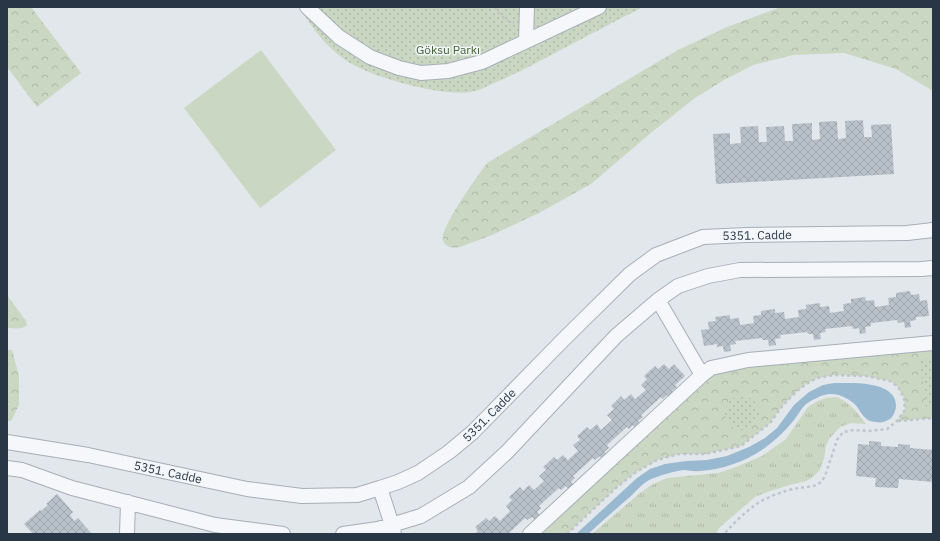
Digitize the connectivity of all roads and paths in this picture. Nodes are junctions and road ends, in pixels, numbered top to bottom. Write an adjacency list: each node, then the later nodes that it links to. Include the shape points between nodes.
1 (307, 7): 6 (street, via 340,37 370,57 421,73 448,71 482,62)
2 (495, 7): 5 (path, via 510,22)
3 (527, 7): 5 (street)
4 (599, 7): 6 (street)
5 (526, 22): 6 (street)
6 (526, 41)
7 (933, 230): 16 (street, 5351. Cadde, via 907,233 704,237 656,255 630,274 473,432 418,473)
8 (933, 268): 9 (street, via 740,270 708,276 678,286)
9 (658, 300): 11 (street); 18 (street, via 616,336 507,452 470,487)
10 (933, 343): 11 (street, via 748,360 711,368)
11 (702, 375): 22 (street)
12 (933, 418): 13 (path)
13 (898, 421): 23 (path, via 905,410 904,398 898,387 890,381 866,376 834,375 817,378 797,391 770,423 741,446 705,454 679,454 657,460 617,487); 24 (path, via 887,430 843,432 837,440 823,480 812,487 780,493 758,503)
14 (7, 442): 16 (street, 5351. Cadde, via 88,455 246,489 302,496 357,495)
15 (7, 468): 17 (street, via 22,470 72,488)
16 (380, 488): 18 (street)
17 (128, 502): 19 (street); 20 (street, via 215,525)
18 (393, 529): 21 (street)
19 (127, 534)
20 (283, 534)
21 (343, 534)
22 (530, 534)
23 (567, 534)
24 (724, 534)

